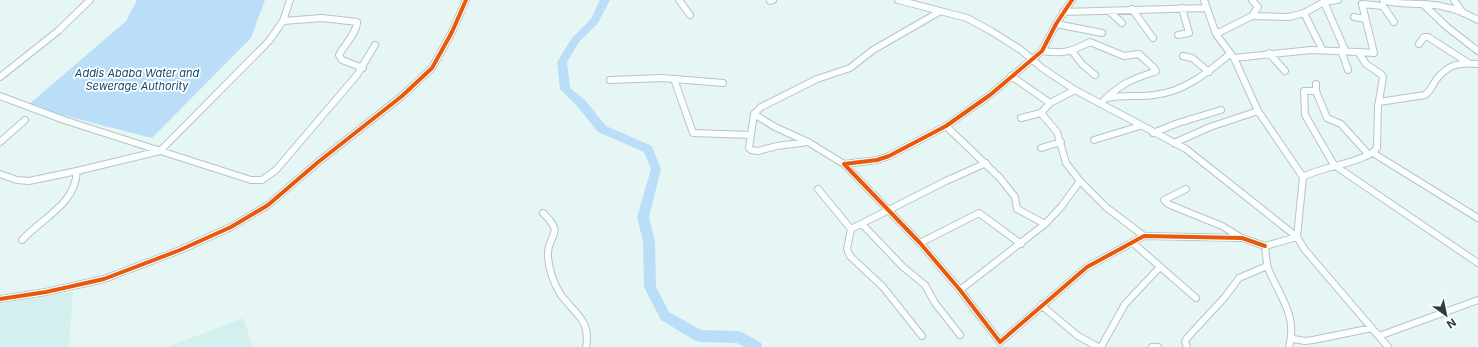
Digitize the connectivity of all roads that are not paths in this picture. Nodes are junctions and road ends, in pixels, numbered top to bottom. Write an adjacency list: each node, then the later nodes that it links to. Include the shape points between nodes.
1 (90, 0): 55 (street, via 59,31)
2 (290, 0): 27 (street)
3 (466, 0): 113 (street, via 432,68 402,96 268,205 231,227 104,280)
4 (679, 0): 22 (street)
5 (898, 0): 18 (street)
6 (1072, 0): 19 (street)
7 (1204, 0): 15 (street)
8 (1252, 0): 23 (street, via 1258,7)
9 (1338, 0): 11 (street)
10 (1454, 0): 21 (street)
11 (1324, 2): 20 (street); 38 (street)
12 (1420, 2): 13 (street); 21 (street); 41 (street, via 1450,30)
13 (1384, 3): 25 (street, via 1362,4); 28 (street)
14 (1182, 8): 15 (street); 16 (street); 33 (street, via 1189,33)
15 (1206, 8): 32 (street)
16 (1132, 9): 17 (street); 34 (street)
17 (1109, 11): 19 (street); 29 (street)
18 (939, 12): 46 (street, via 974,21); 70 (street, via 873,50 850,68 817,79 761,107)
19 (1063, 12): 30 (street)
20 (1304, 13): 23 (street, via 1289,17); 37 (street)
21 (1463, 13): 26 (street)
22 (690, 15)
23 (1252, 16): 32 (street)
24 (1354, 17): 25 (street)
25 (1365, 19): 42 (street, via 1374,53)
26 (1478, 20)
27 (283, 21): 49 (street, via 322,18 357,22 357,27 339,55 342,60); 83 (street, via 270,41)
28 (1394, 22)
29 (1122, 23)
30 (1056, 24): 31 (street); 39 (street)
31 (1102, 33)
32 (1216, 34): 45 (street)
33 (1178, 35)
34 (1153, 38)
35 (1419, 44): 47 (street, via 1424,37 1428,37)
36 (375, 45): 49 (street)
37 (1322, 49): 38 (street); 43 (street)
38 (1343, 50): 42 (street); 50 (street)
39 (1042, 51): 40 (street); 46 (street)
40 (1072, 51): 53 (street); 63 (street, via 1090,42 1124,56 1138,54 1155,69 1154,72 1124,84)
41 (1478, 51)
42 (1358, 52): 65 (street, via 1366,64 1382,75)
43 (1269, 53): 45 (street); 51 (street)
44 (1183, 56): 52 (street, via 1192,58)
45 (1232, 56): 52 (street); 68 (street)
46 (1031, 59): 54 (street); 60 (street)
47 (1469, 63): 48 (street); 65 (street, via 1454,63 1448,67 1427,94)
48 (1478, 64)
49 (363, 68): 83 (street, via 276,170 262,180 251,180)
50 (1348, 70)
51 (1285, 71)
52 (1209, 72): 63 (street, via 1185,87 1168,93)
53 (1095, 75)
54 (1012, 76): 64 (street); 73 (street)
55 (0, 77)
56 (674, 79): 57 (street); 58 (street); 76 (street, via 693,132)
57 (610, 80)
58 (724, 83)
59 (1316, 84): 61 (street)
60 (1075, 90): 64 (street); 66 (street)
61 (1316, 91): 84 (street, via 1327,118 1341,124); 87 (street, via 1304,91 1305,115 1315,137)
62 (0, 96): 83 (street, via 22,106)
63 (1107, 98): 66 (street)
64 (1050, 102): 69 (street)
65 (1379, 102): 84 (street, via 1377,148)
66 (1100, 104): 74 (street)
67 (1221, 110): 75 (street)
68 (1258, 111): 81 (street, via 1210,127); 90 (street)
69 (1041, 113): 71 (street); 80 (street, via 1057,132)
70 (754, 114): 76 (street); 79 (street)
71 (1021, 118)
72 (25, 120): 78 (street)
73 (946, 126): 85 (street, via 889,156); 86 (street)
74 (1140, 126): 75 (street); 77 (street)
75 (1153, 133): 81 (street)
76 (751, 135): 79 (street, via 749,148 753,151)
77 (1094, 140)
78 (0, 142)
79 (808, 142): 85 (street)
80 (1061, 142): 82 (street); 91 (street, via 1066,163)
81 (1174, 143): 101 (street, via 1195,156)
82 (1041, 148)
83 (160, 151): 88 (street)
84 (1371, 154): 87 (street); 96 (street)
85 (844, 164): 94 (street)
86 (986, 164): 94 (street); 98 (street, via 1015,198 1017,209)
87 (1334, 165): 90 (street); 108 (street)
88 (77, 172): 89 (street, via 29,180 17,180); 103 (street, via 78,180 67,200)
89 (0, 174)
90 (1303, 177): 101 (street)
91 (1080, 181): 98 (street); 100 (street, via 1107,208)
92 (818, 189): 99 (street)
93 (1186, 189): 102 (street, via 1164,200 1168,204 1222,226)
94 (889, 210): 97 (street); 105 (street)
95 (543, 213): 122 (street, via 555,226 556,231 548,252 556,286 559,293 582,318 588,335)
96 (1478, 218)
97 (862, 224): 99 (street); 117 (street, via 903,267 925,285 935,303)
98 (1045, 224): 106 (street)
99 (851, 229): 118 (street, via 847,253 883,286)
100 (1144, 236): 102 (street); 104 (street)
101 (1297, 237): 107 (street); 116 (street, via 1304,250)
102 (1242, 238): 107 (street)
103 (22, 240)
104 (1133, 242): 110 (street); 115 (street, via 1087,267)
105 (920, 243): 106 (street, via 979,213); 111 (street)
106 (1021, 244): 111 (street)
107 (1265, 246): 109 (street)
108 (1478, 263)
109 (1268, 266): 120 (street, via 1288,307); 127 (street, via 1239,278 1187,338)
110 (1160, 267): 112 (street); 124 (street, via 1125,304)
111 (960, 290): 121 (street)
112 (1196, 298)
113 (0, 299)
114 (1478, 300): 119 (street)
115 (1041, 305): 121 (street); 123 (street, via 1078,336)
116 (1372, 328): 119 (street); 120 (street, via 1313,340)
117 (960, 335)
118 (922, 336)
119 (1378, 336): 129 (street)
120 (1293, 339): 128 (street)
121 (1001, 345)
122 (586, 347)
123 (1098, 347)
124 (1101, 347)
125 (1152, 347): 126 (street)
126 (1158, 347)
127 (1187, 347)
128 (1289, 347)
129 (1388, 347)

